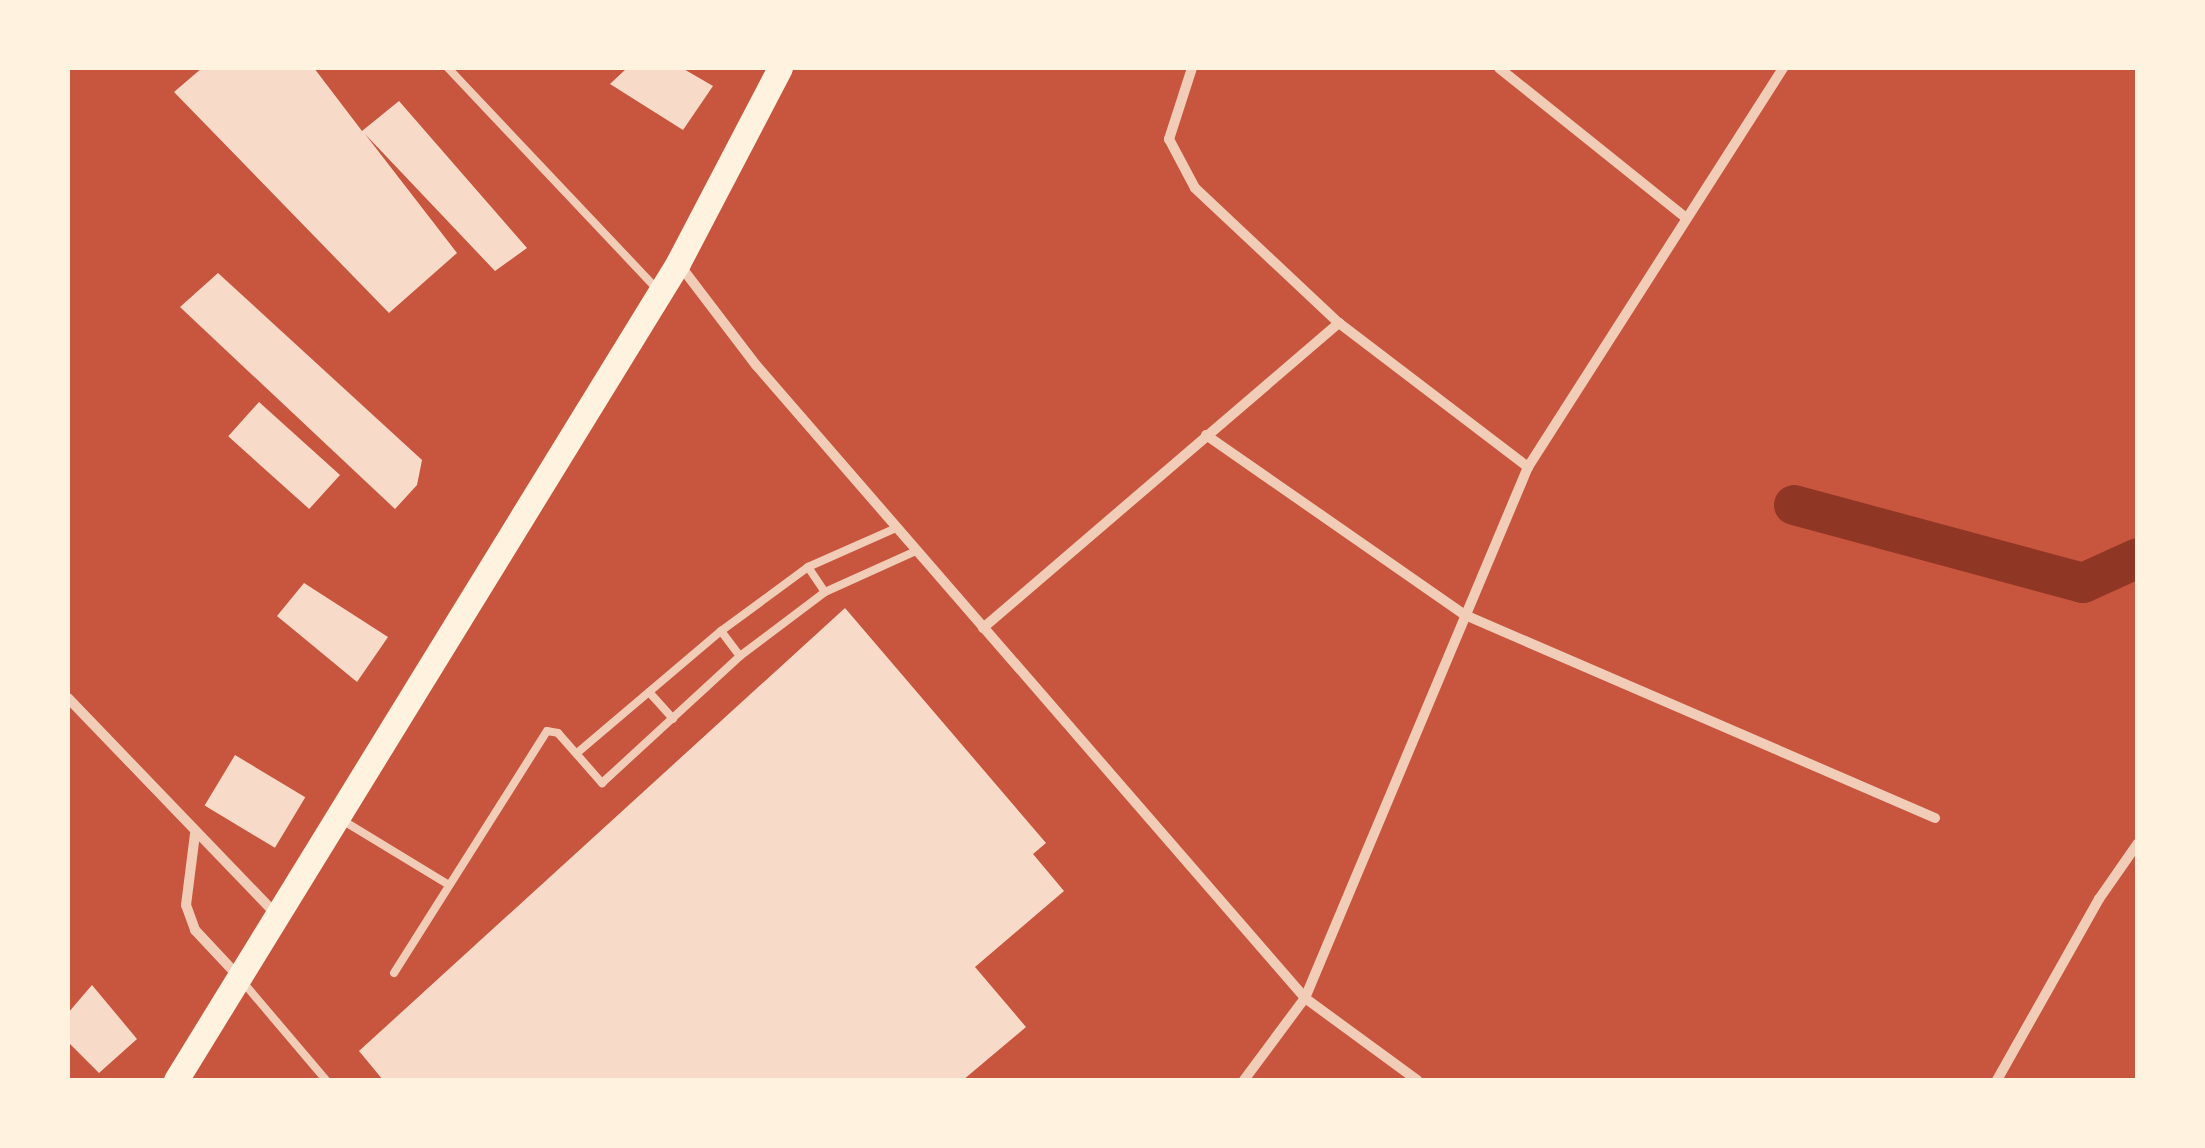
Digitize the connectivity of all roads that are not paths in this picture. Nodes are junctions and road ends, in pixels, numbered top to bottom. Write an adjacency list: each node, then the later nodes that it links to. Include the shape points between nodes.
1 (448, 68): 8 (lane)
2 (780, 68): 7 (main road)
3 (1192, 68): 9 (street, via 1171,122 1174,156 1195,188)
4 (1499, 68): 6 (street)
5 (1784, 68): 6 (street)
6 (1686, 218): 11 (street)
7 (678, 263): 8 (main road); 12 (street)
8 (660, 293): 24 (main road)
9 (1339, 324): 10 (street); 11 (street)
10 (1206, 435): 16 (street); 17 (street)
11 (1528, 467): 16 (street)
12 (896, 528): 13 (street); 14 (lane)
13 (916, 551): 15 (lane); 17 (street)
14 (808, 567): 15 (lane); 18 (lane)
15 (825, 592): 19 (lane)
16 (1466, 615): 25 (street); 32 (street)
17 (982, 628): 32 (street)
18 (721, 631): 19 (lane); 20 (lane)
19 (740, 656): 22 (lane)
20 (649, 692): 22 (lane); 23 (lane)
21 (68, 698): 26 (street)
22 (672, 719): 23 (lane, via 602,784)
23 (577, 753): 28 (lane, via 547,731)
24 (338, 818): 28 (lane); 29 (main road)
25 (1934, 818)
26 (195, 834): 29 (street); 31 (street, via 186,905 195,930)
27 (2138, 843): 37 (street)
28 (449, 885): 30 (lane)
29 (277, 914): 31 (main road)
30 (394, 973)
31 (238, 976): 33 (main road); 34 (lane)
32 (1305, 998): 35 (street); 36 (street)
33 (176, 1080)
34 (326, 1080)
35 (1244, 1080)
36 (1417, 1080)
37 (1997, 1080)

